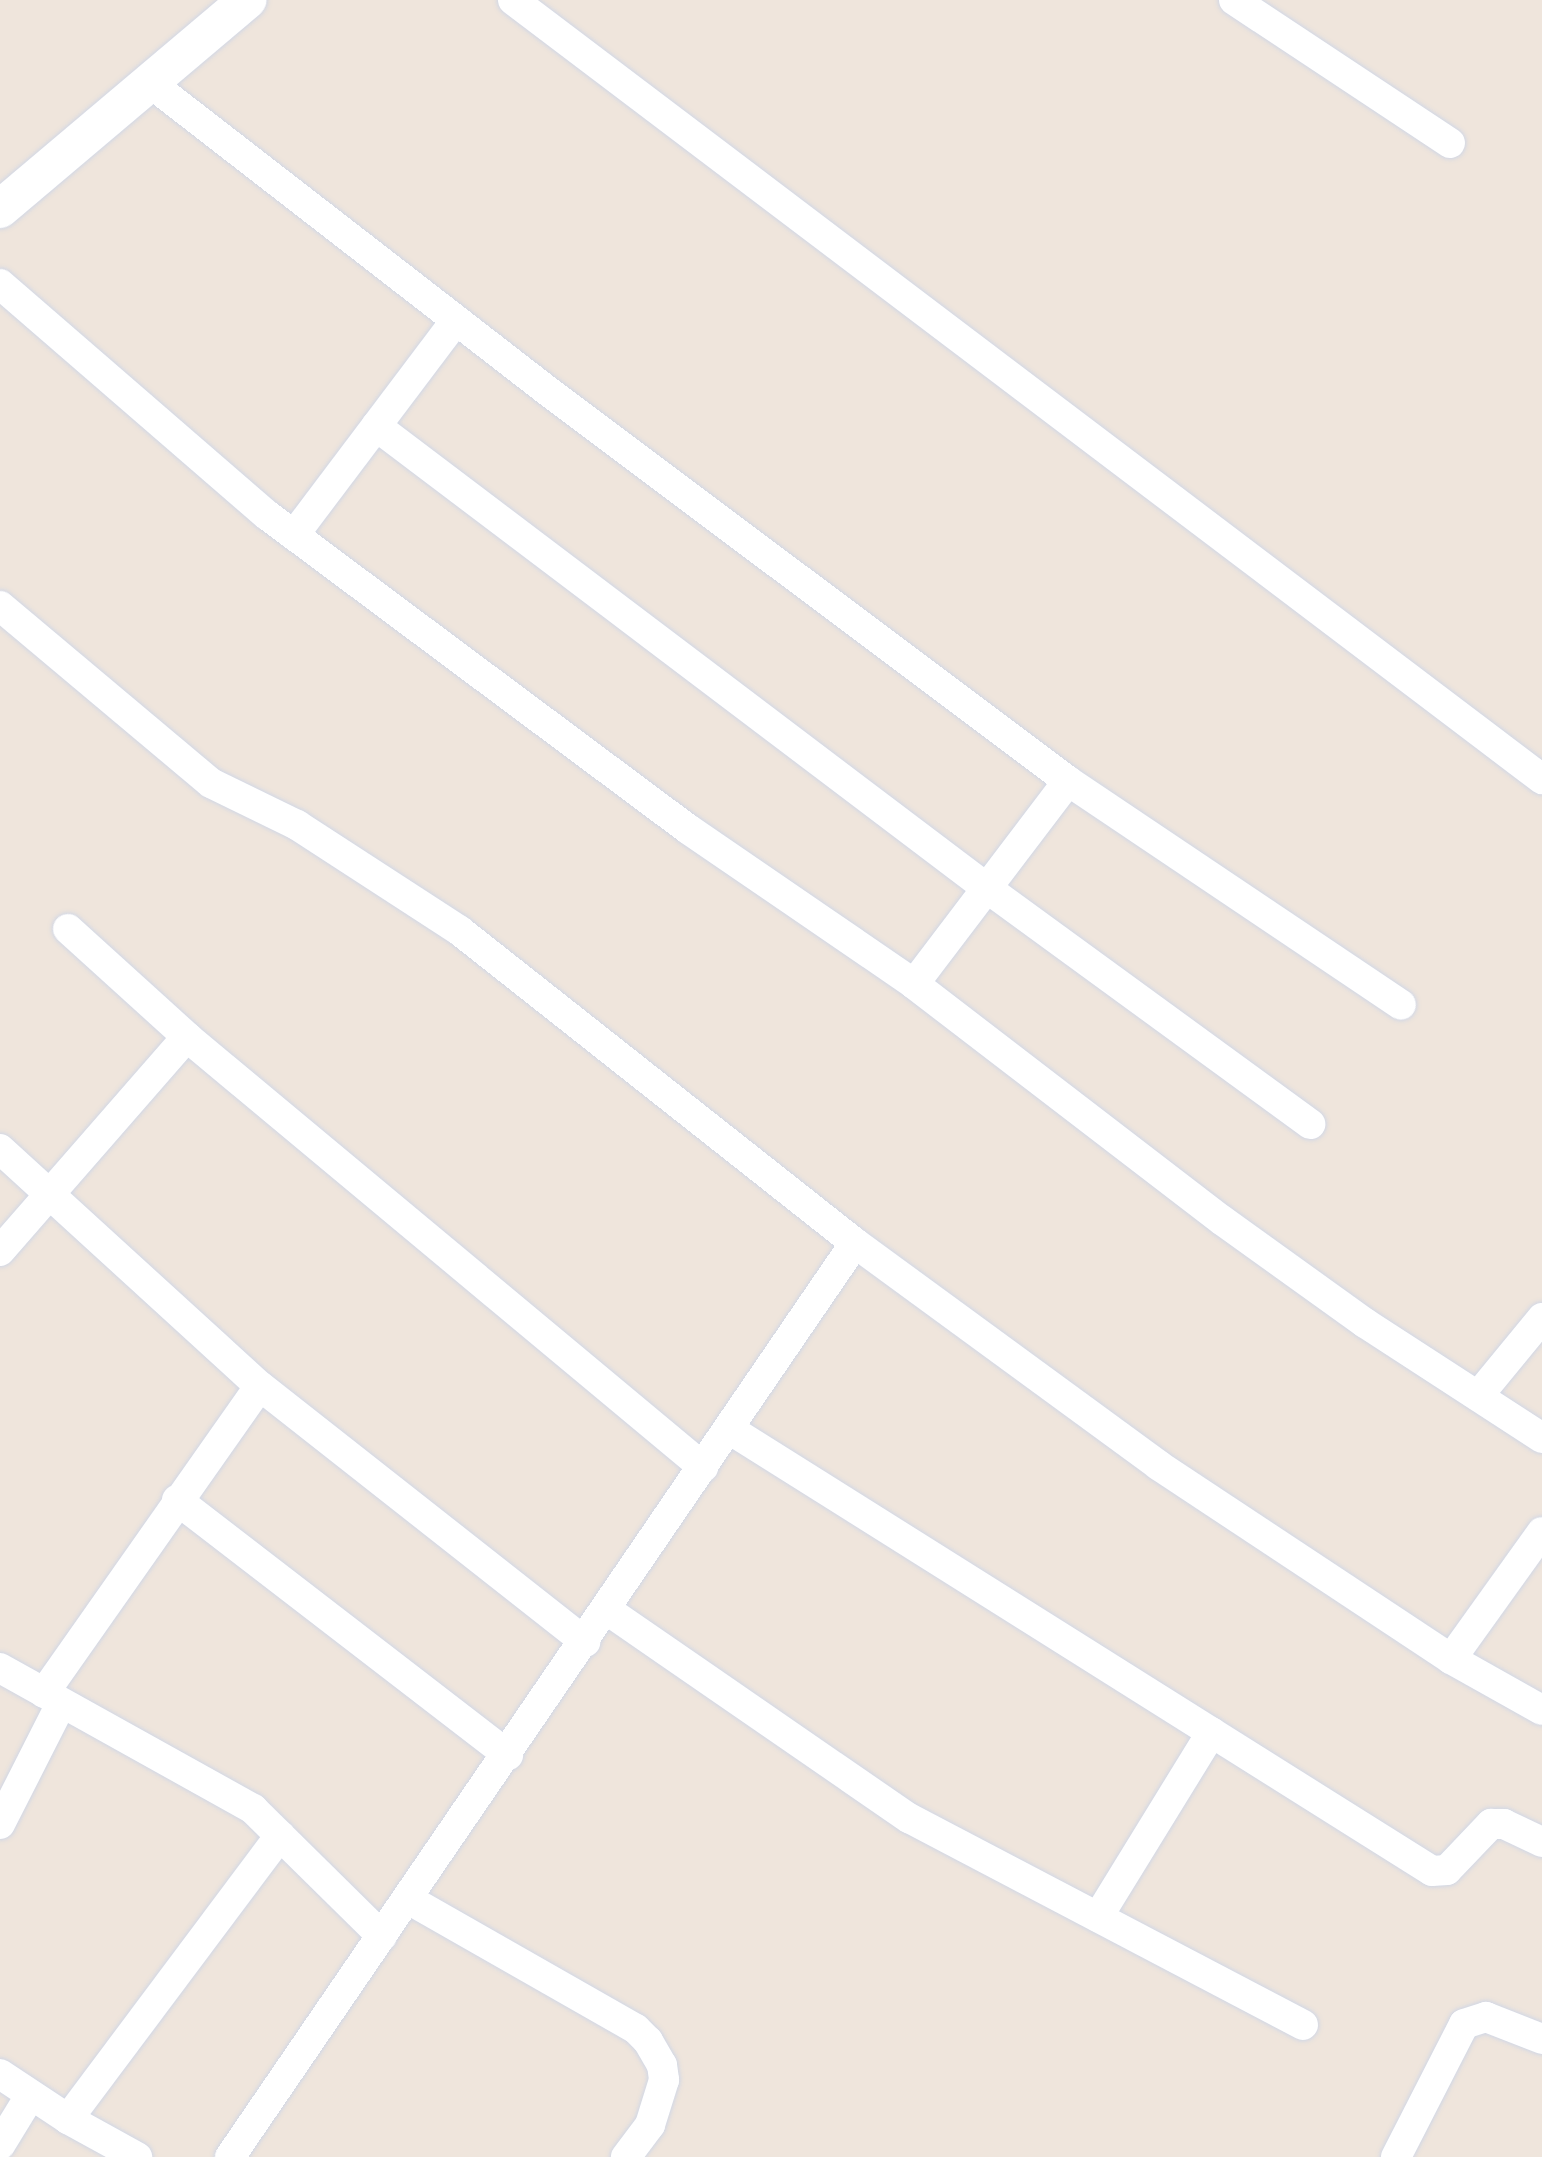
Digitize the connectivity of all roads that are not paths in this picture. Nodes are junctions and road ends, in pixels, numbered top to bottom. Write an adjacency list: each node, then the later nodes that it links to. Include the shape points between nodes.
1 (247, 0): 4 (street)
2 (513, 0): 12 (street)
3 (1234, 0): 5 (street)
4 (149, 82): 6 (street); 8 (street)
5 (1450, 143)
6 (0, 209)
7 (0, 284): 10 (street)
8 (456, 320): 9 (street); 13 (street)
9 (376, 426): 10 (street); 14 (street)
10 (295, 535): 16 (street, via 688,829)
11 (0, 606): 22 (street, via 211,783 297,825 460,931)
12 (1542, 779)
13 (1068, 781): 14 (street); 17 (street)
14 (988, 888): 16 (street); 19 (street)
15 (68, 929): 18 (street)
16 (914, 984): 26 (street, via 1223,1221 1365,1323)
17 (1401, 1006)
18 (187, 1037): 21 (street); 29 (street)
19 (1310, 1124)
20 (0, 1149): 21 (street)
21 (48, 1197): 23 (street); 25 (street)
22 (855, 1243): 27 (street); 34 (street, via 1158,1465)
23 (0, 1251)
24 (1542, 1318): 26 (street)
25 (260, 1386): 30 (street); 33 (street)
26 (1478, 1396): 28 (street)
27 (729, 1429): 29 (street); 38 (street)
28 (1542, 1438)
29 (703, 1467): 32 (street)
30 (177, 1500): 36 (street); 39 (street)
31 (1542, 1532): 34 (street)
32 (607, 1610): 33 (street); 44 (street, via 909,1818)
33 (585, 1642): 39 (street)
34 (1451, 1659): 37 (street)
35 (0, 1668): 36 (street)
36 (53, 1699): 40 (street); 41 (street, via 253,1809)
37 (1542, 1710)
38 (1212, 1732): 42 (street, via 1432,1871 1447,1870 1490,1824 1504,1824); 44 (street)
39 (508, 1755): 43 (street)
40 (0, 1824)
41 (280, 1836): 45 (street); 50 (street)
42 (1542, 1842)
43 (408, 1899): 45 (street); 54 (street, via 636,2029 648,2041 662,2065 664,2080 650,2125)
44 (1098, 1917): 46 (street)
45 (382, 1936): 53 (street)
46 (1303, 2025)
47 (1542, 2039): 55 (street, via 1486,2017 1464,2024)
48 (0, 2074): 49 (street)
49 (30, 2096): 50 (street); 51 (street)
50 (68, 2119): 52 (street)
51 (0, 2145)
52 (136, 2157)
53 (230, 2157)
54 (626, 2157)
55 (1396, 2157)

